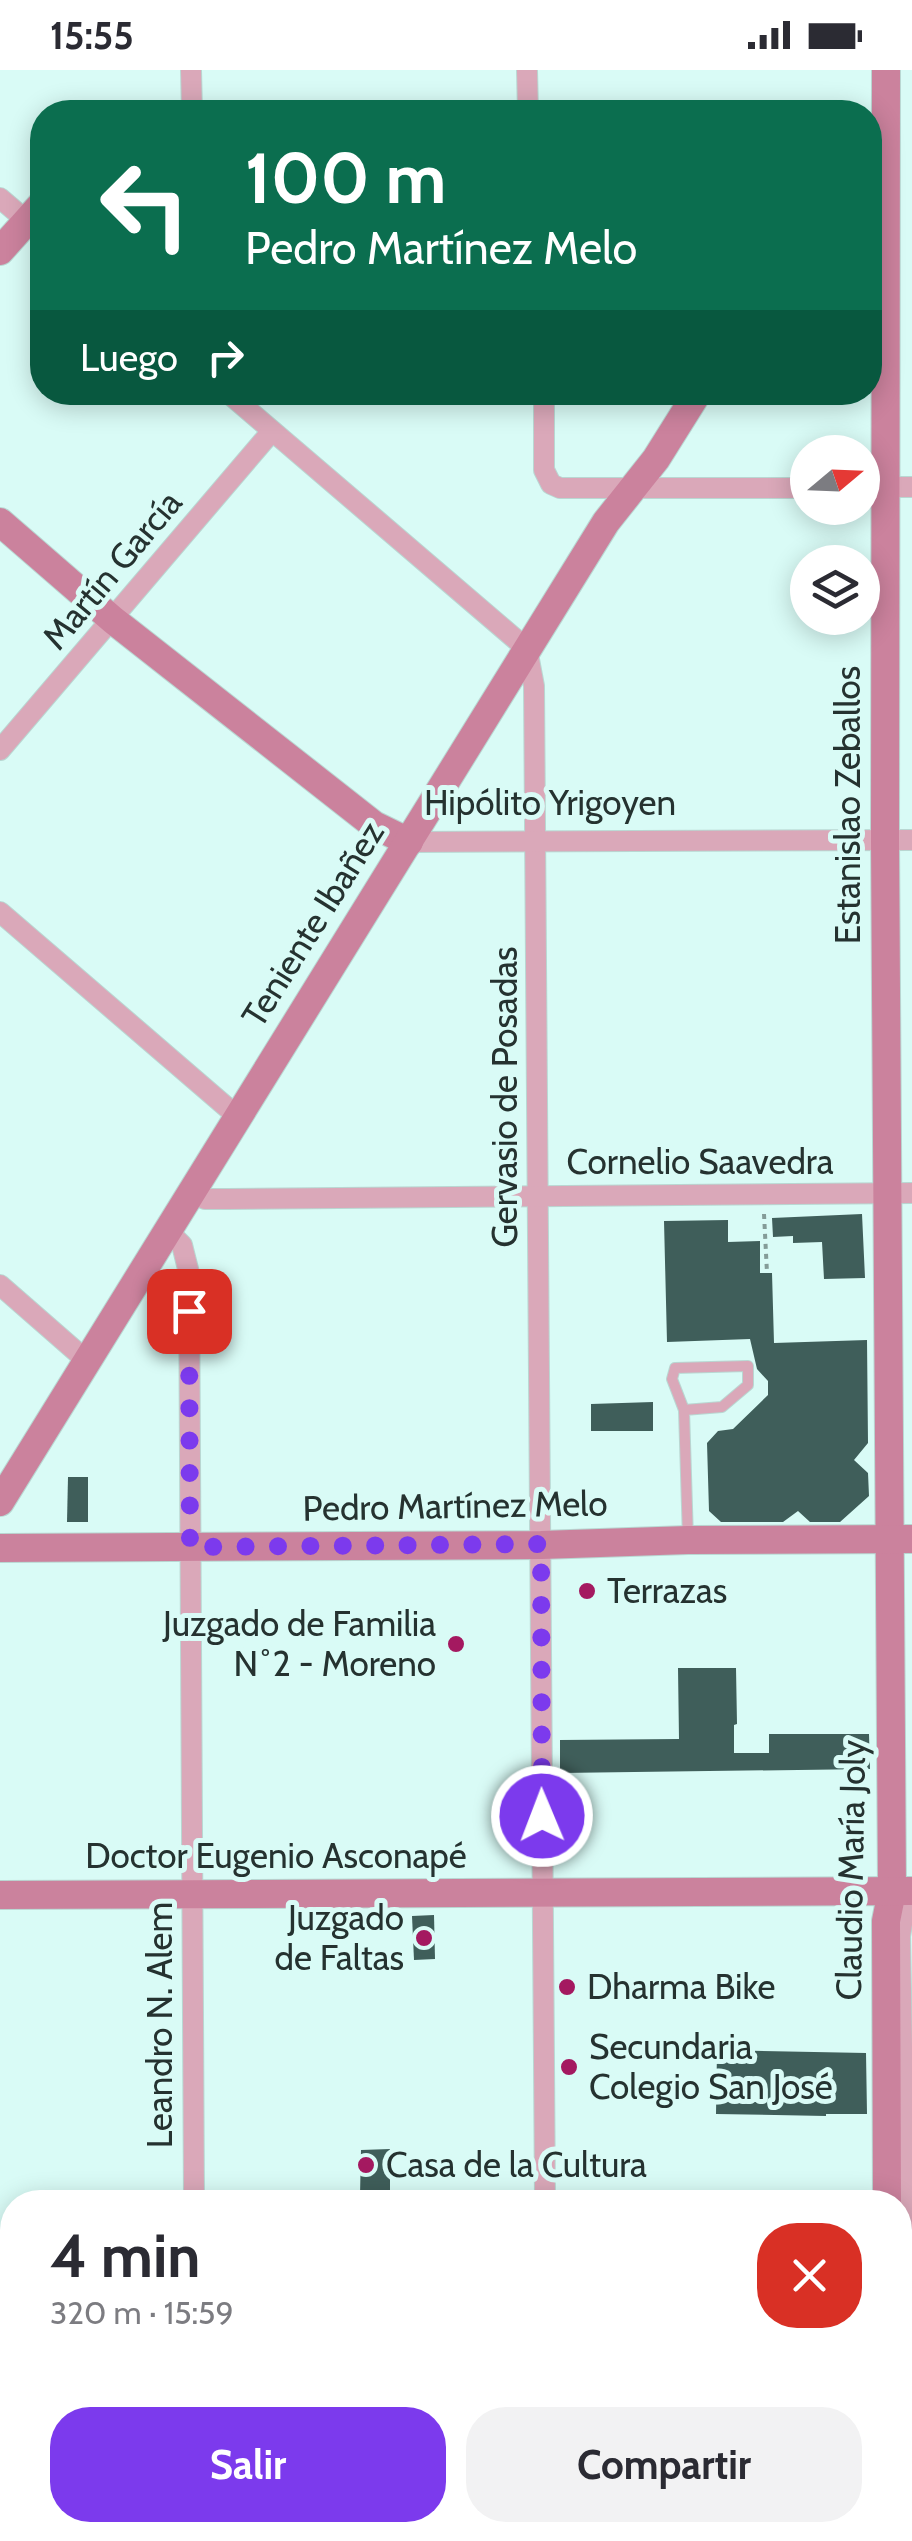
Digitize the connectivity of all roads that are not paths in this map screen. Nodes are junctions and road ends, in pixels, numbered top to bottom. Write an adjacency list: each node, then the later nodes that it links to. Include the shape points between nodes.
1 (191, 70): 5 (street)
2 (527, 70): 6 (street)
3 (903, 70): 4 (street)
4 (886, 83): 7 (street, Estanislao Zeballos)
5 (192, 100)
6 (528, 100)
7 (885, 133): 16 (street, Estanislao Zeballos)
8 (0, 198): 9 (street)
9 (30, 216)
10 (30, 226): 11 (street)
11 (0, 251)
12 (243, 405): 15 (street)
13 (544, 405): 17 (street, via 550,484)
14 (690, 405): 17 (street, Teniente Ibañez)
15 (272, 430): 20 (street, Martín García); 21 (street)
16 (887, 487): 23 (street, Estanislao Zeballos)
17 (633, 488): 18 (street); 21 (street, Teniente Ibañez)
18 (790, 488)
19 (0, 522): 20 (street, Hipólito Yrigoyen)
20 (113, 620): 22 (street, Martín García); 25 (street, Hipólito Yrigoyen, via 374,825)
21 (527, 650): 24 (street, Gervasio de Posadas, via 534,686); 25 (street, Teniente Ibañez)
22 (0, 750)
23 (898, 840): 24 (street, Hipólito Yrigoyen); 29 (street, Estanislao Zeballos)
24 (535, 841): 25 (street, Hipólito Yrigoyen); 30 (street, Gervasio de Posadas)
25 (409, 842): 27 (street, Teniente Ibañez)
26 (0, 912): 27 (street)
27 (238, 1117): 28 (street, Teniente Ibañez)
28 (190, 1192): 30 (street, Cornelio Saavedra, via 206,1199); 31 (street, Teniente Ibañez)
29 (900, 1194): 30 (street, Cornelio Saavedra); 36 (street, Estanislao Zeballos)
30 (538, 1195): 38 (street, Gervasio de Posadas)
31 (167, 1230): 33 (street, Teniente Ibañez); 39 (street, Leandro N. Alem, via 182,1245 189,1273)
32 (0, 1286): 33 (street)
33 (87, 1361): 35 (street, Teniente Ibañez)
34 (684, 1410): 34 (lane, via 722,1406 748,1385 748,1366 675,1368 672,1380); 37 (lane)
35 (0, 1502)
36 (901, 1539): 37 (street, Pedro Martínez Melo); 44 (street, Claudio María Joly)
37 (688, 1540): 38 (street, Pedro Martínez Melo)
38 (541, 1544): 39 (street, Pedro Martínez Melo); 41 (street, Gervasio de Posadas)
39 (190, 1547): 40 (street, Pedro Martínez Melo); 42 (street, Leandro N. Alem)
40 (0, 1548)
41 (543, 1893): 42 (street, Doctor Eugenio Asconapé); 44 (street, Doctor Eugenio Asconapé); 46 (street, Gervasio de Posadas)
42 (192, 1894): 43 (street, Doctor Eugenio Asconapé); 45 (street, Leandro N. Alem)
43 (0, 1895)
44 (906, 1895): 47 (street, Claudio María Joly, via 886,1921); 48 (street, Claudio María Joly, via 900,1936)
45 (194, 2190)
46 (545, 2190)
47 (887, 2190)
48 (905, 2190)

